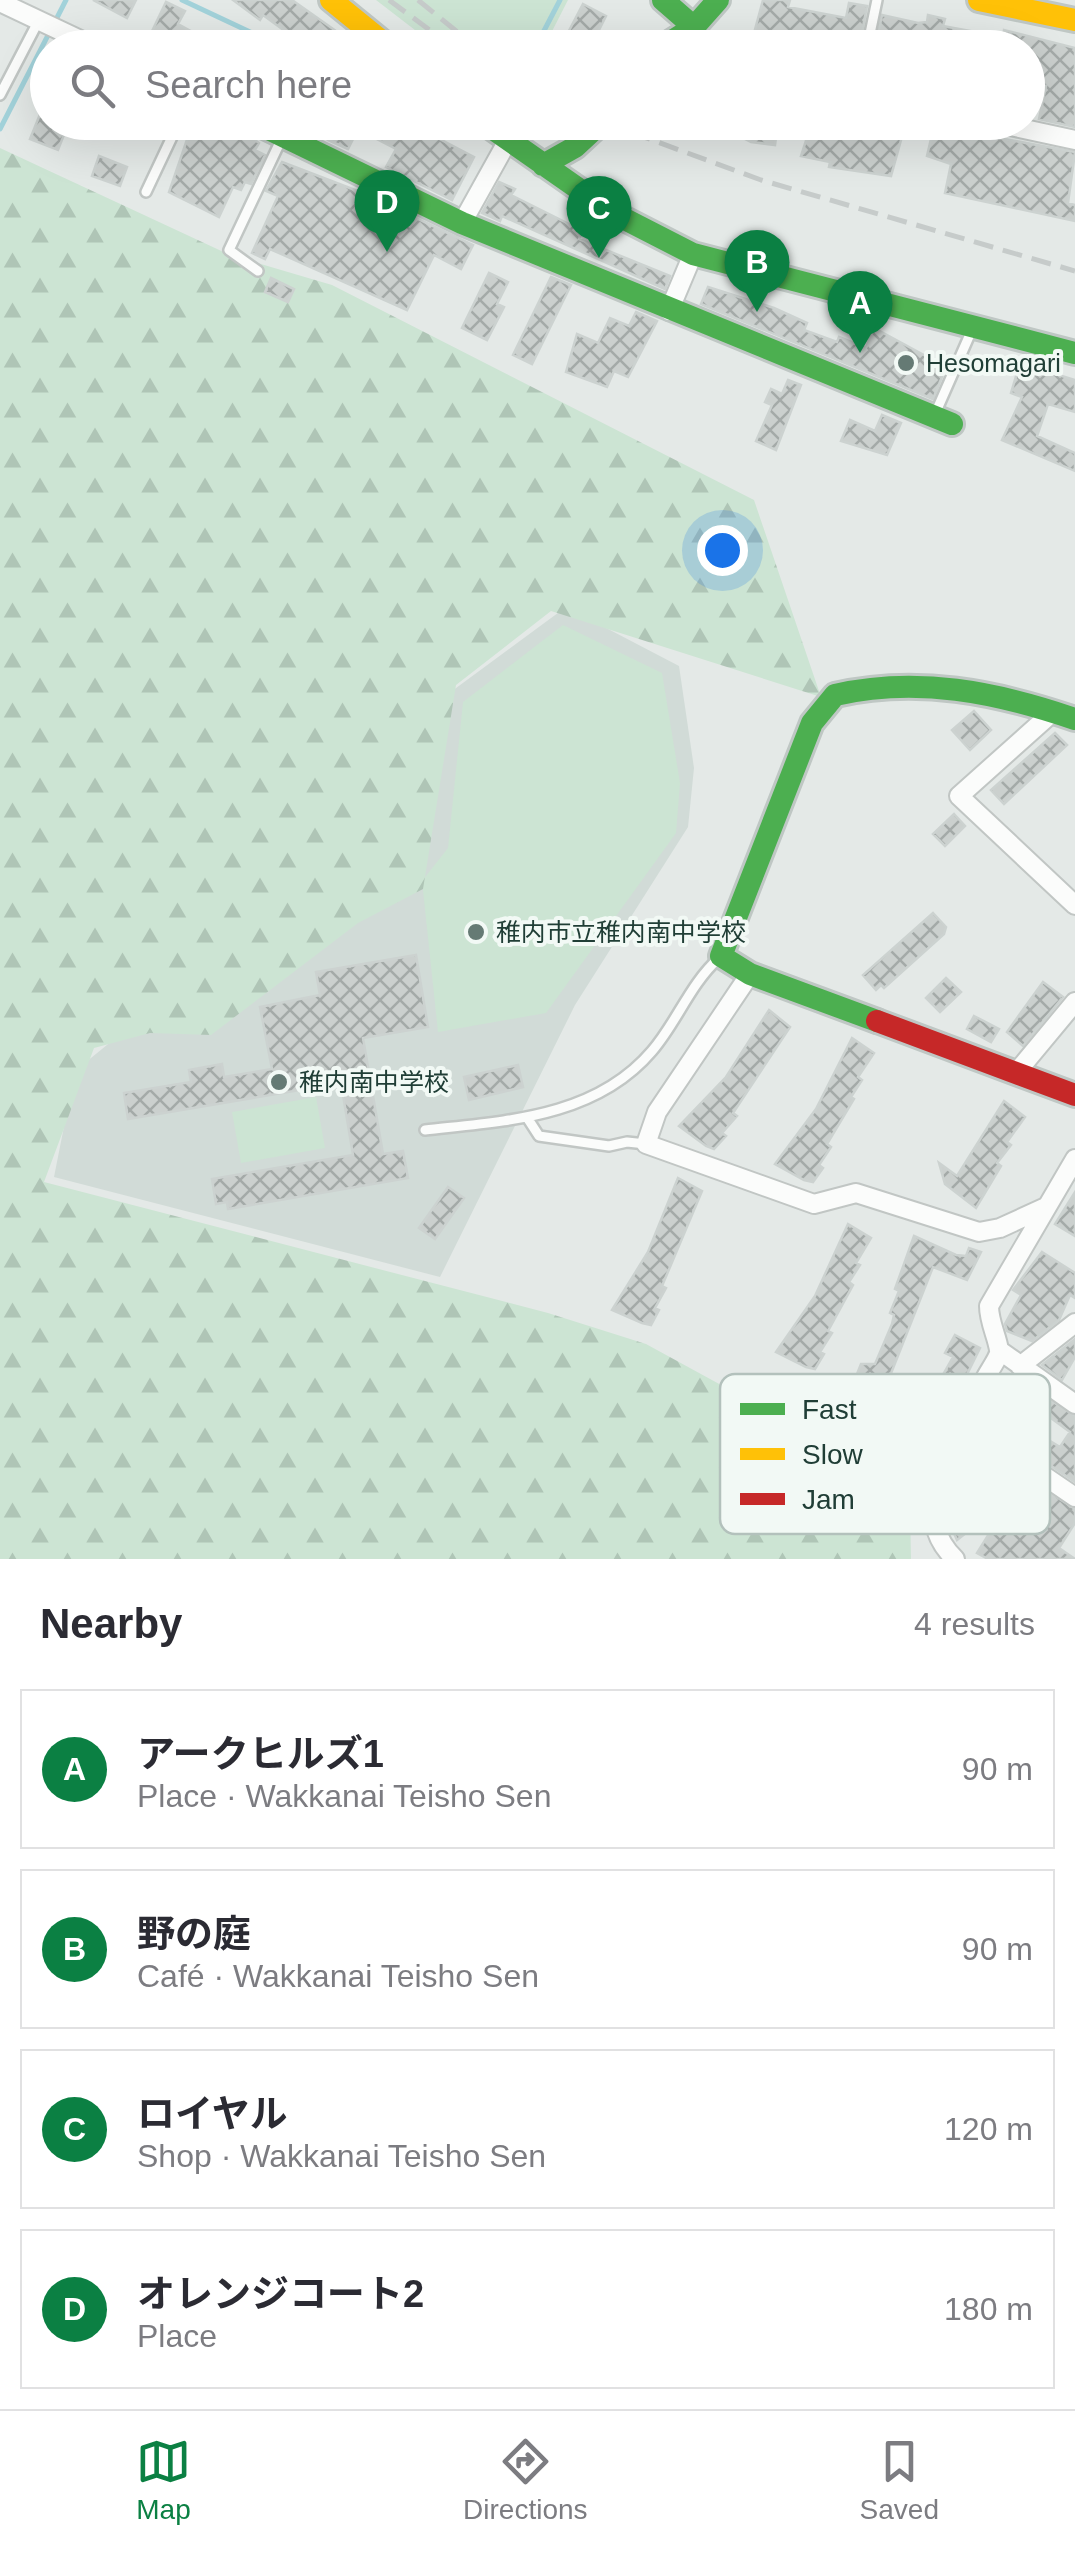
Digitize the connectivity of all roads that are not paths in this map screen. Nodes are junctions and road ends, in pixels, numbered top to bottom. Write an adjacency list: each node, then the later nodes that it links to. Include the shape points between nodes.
1 (331, 0): 11 (street)
2 (663, 0): 12 (street)
3 (718, 0): 13 (street)
4 (877, 0): 14 (lane)
5 (980, 0): 7 (street)
6 (0, 2): 8 (street)
7 (1075, 20)
8 (41, 21): 9 (lane); 10 (street)
9 (36, 30)
10 (60, 30)
11 (368, 30)
12 (674, 30)
13 (689, 30)
14 (871, 30)
15 (30, 41): 16 (lane)
16 (0, 96)
17 (1045, 133): 24 (street)
18 (170, 140): 27 (lane)
19 (281, 140): 30 (lane, via 229,250)
20 (288, 140): 28 (street)
21 (505, 140): 25 (street)
22 (563, 140): 26 (street)
23 (583, 140): 26 (street)
24 (1075, 140)
25 (507, 142): 26 (street); 28 (street)
26 (543, 165): 29 (street, via 613,213)
27 (146, 192)
28 (462, 223): 31 (street)
29 (693, 254): 31 (street); 32 (street)
30 (258, 270)
31 (669, 310): 34 (street)
32 (974, 326): 33 (street); 34 (lane)
33 (1075, 353)
34 (943, 421)
35 (1064, 715): 36 (street, via 959,796); 37 (street, via 1012,698 940,690 881,686 835,694 812,723)
36 (1075, 905)
37 (721, 956): 38 (street); 42 (lane, via 636,1066 563,1109)
38 (750, 974): 40 (street); 44 (street, via 657,1112)
39 (1075, 1002): 40 (street)
40 (1016, 1073): 41 (street)
41 (1075, 1095)
42 (528, 1119): 43 (lane); 44 (lane, via 539,1136)
43 (425, 1130)
44 (646, 1144): 46 (street, via 814,1204 856,1193 979,1232)
45 (1075, 1159): 46 (street)
46 (1046, 1207): 48 (street, via 989,1306)
47 (1075, 1323): 49 (street)
48 (999, 1350): 49 (street); 50 (street)
49 (1020, 1366): 51 (street)
50 (987, 1374)
51 (1032, 1374)
52 (1050, 1387): 53 (street)
53 (1075, 1404)
54 (1050, 1480): 55 (street)
55 (1075, 1497)
56 (937, 1534): 57 (street)
57 (955, 1559)

